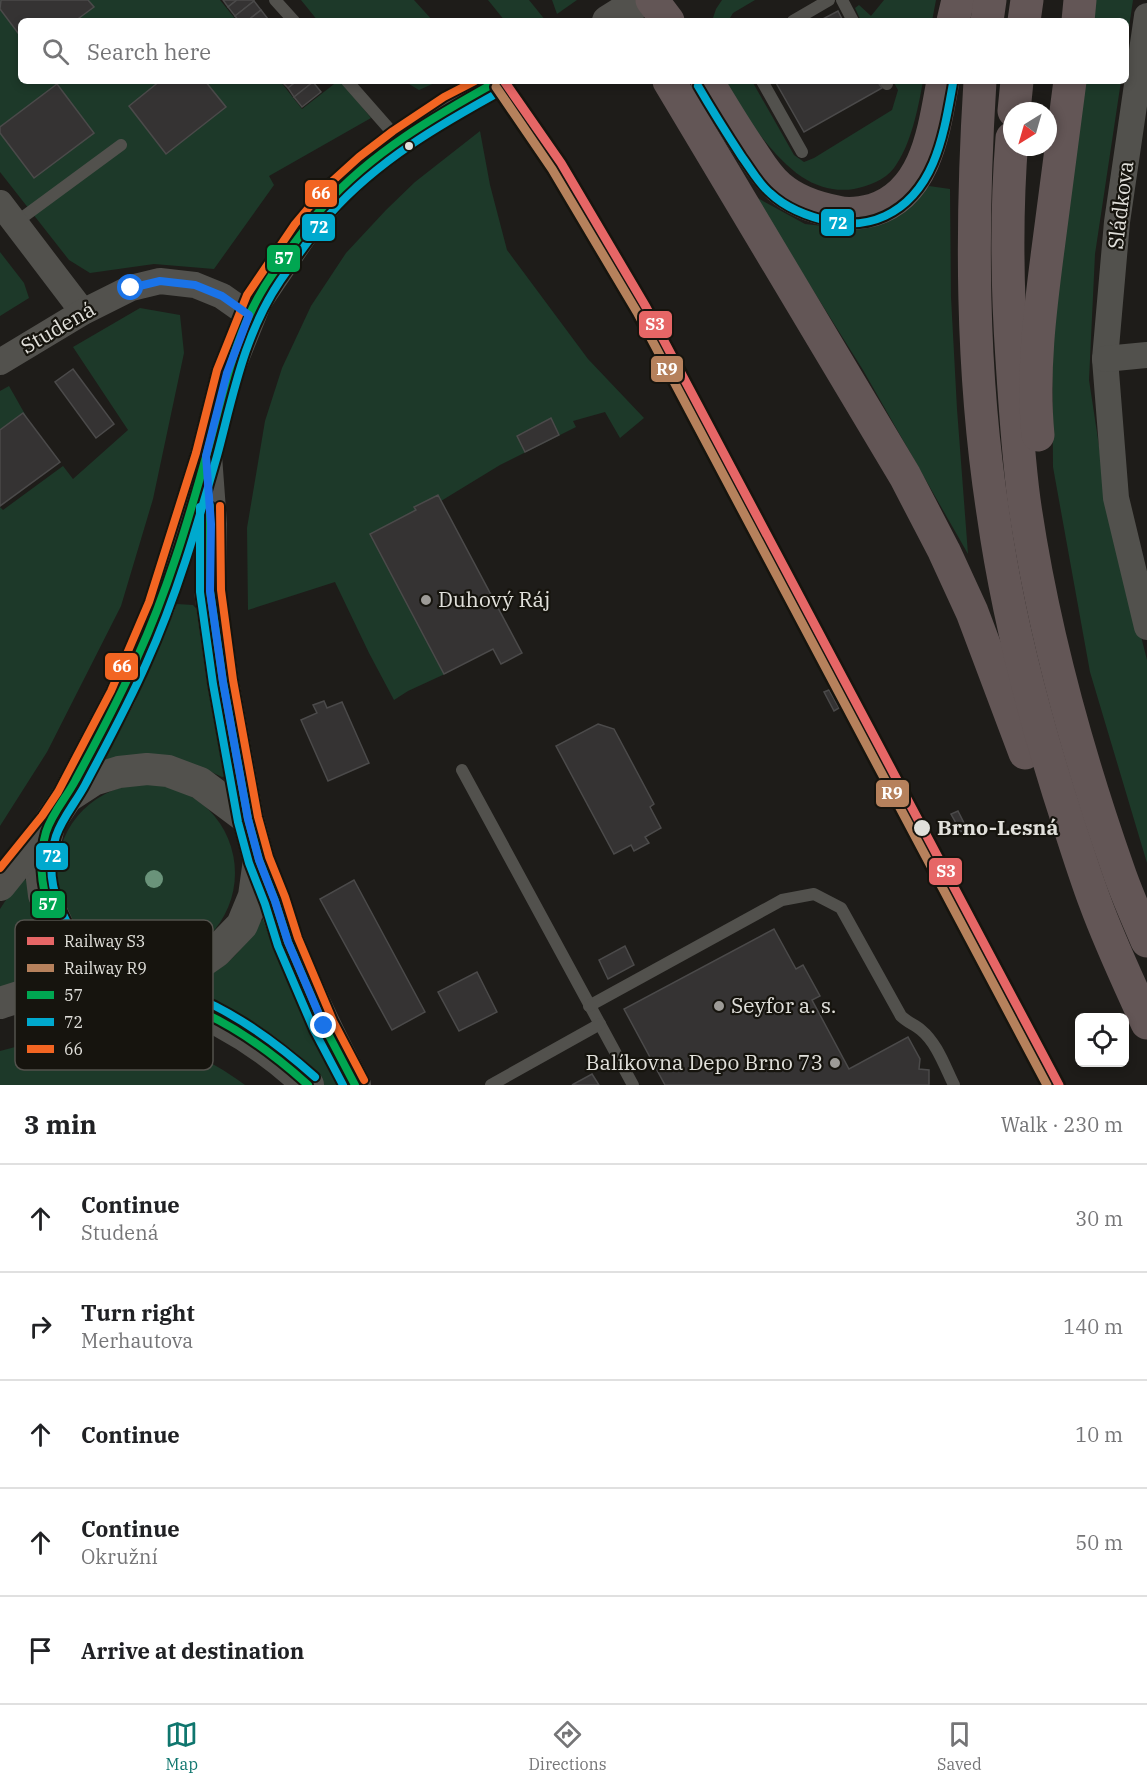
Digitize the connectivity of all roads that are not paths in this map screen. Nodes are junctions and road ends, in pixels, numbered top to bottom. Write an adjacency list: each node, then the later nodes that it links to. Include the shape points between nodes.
1 (276, 0): 12 (lane)
2 (642, 0): 13 (street)
3 (647, 0): 14 (highway)
4 (652, 0): 15 (highway)
5 (830, 0): 16 (lane)
6 (842, 0): 17 (lane)
7 (958, 0): 18 (highway)
8 (990, 0): 19 (highway)
9 (1027, 0): 20 (highway)
10 (1080, 0): 21 (highway)
11 (1147, 16): 40 (street, Sládkova, via 1117,222)
12 (291, 18)
13 (613, 18)
14 (646, 18)
15 (666, 18)
16 (798, 18)
17 (851, 18)
18 (954, 18)
19 (987, 18)
20 (1024, 18)
21 (1078, 18)
22 (350, 84): 32 (lane)
23 (492, 84): 32 (street)
24 (671, 84): 50 (highway, via 915,495 972,612 1045,806)
25 (709, 84): 27 (highway, via 736,130 779,187 821,209 853,214 890,203 916,176 927,153)
26 (764, 84): 34 (lane)
27 (941, 84)
28 (980, 84): 50 (highway, via 974,228 976,335 993,513 1030,698)
29 (1017, 84): 31 (highway)
30 (1070, 84): 43 (highway, via 1037,358 1036,418 1044,498)
31 (1015, 102)
32 (399, 140): 38 (street, via 334,194 304,230)
33 (121, 145): 36 (lane)
34 (802, 152)
35 (1011, 156): 43 (highway, via 1007,243 1016,420 1024,500)
36 (7, 213): 37 (street)
37 (83, 312): 38 (street, Studená, via 131,288 160,281 195,285 222,296); 41 (street, Studená)
38 (249, 315): 42 (street, via 227,373)
39 (1147, 355): 40 (street)
40 (1105, 359): 44 (street, Sládkova, via 1116,498)
41 (0, 362)
42 (206, 456): 46 (street, via 159,606 120,696); 47 (street, via 210,591)
43 (1041, 599): 52 (highway, via 1089,780 1118,871)
44 (1147, 627)
45 (462, 770): 56 (lane)
46 (58, 809): 47 (street, via 93,780 147,769 168,771 200,783); 49 (street); 51 (street, via 40,863 44,895)
47 (248, 819): 48 (street)
48 (259, 860): 53 (street, via 254,896 242,925); 61 (street, via 288,942 324,1026)
49 (0, 885)
50 (1094, 901): 58 (highway)
51 (55, 920)
52 (1147, 941)
53 (213, 954)
54 (15, 998): 55 (street)
55 (0, 1003)
56 (589, 1006): 59 (lane); 64 (lane, via 782,900 814,894 841,908 901,1016 933,1044)
57 (213, 1018): 60 (street, via 242,1033)
58 (1147, 1023)
59 (600, 1024): 62 (lane); 63 (lane)
60 (308, 1085)
61 (355, 1085)
62 (491, 1085)
63 (633, 1085)
64 (954, 1085)

